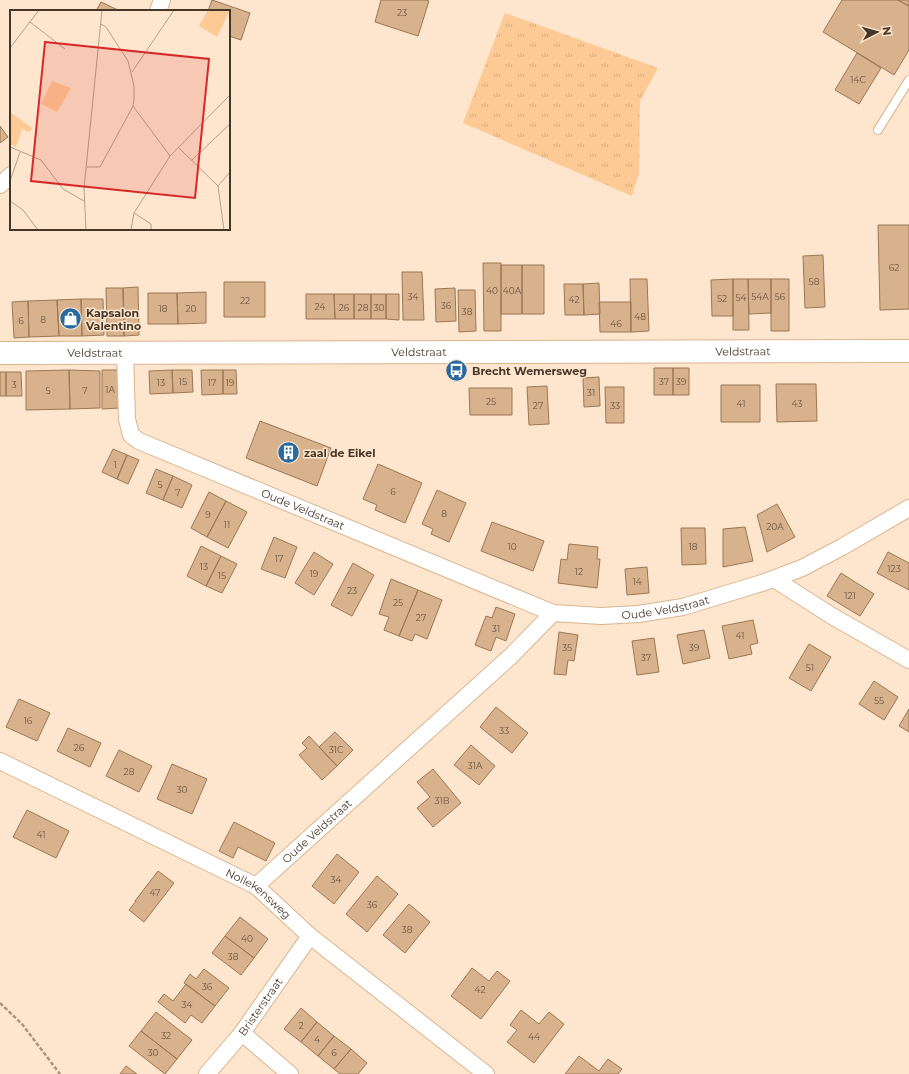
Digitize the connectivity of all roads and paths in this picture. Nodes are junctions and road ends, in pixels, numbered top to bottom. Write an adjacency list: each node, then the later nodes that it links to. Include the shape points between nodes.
1 (162, 0): 2 (street)
2 (158, 10)
3 (909, 80): 4 (lane)
4 (878, 130)
5 (10, 176): 6 (street)
6 (0, 185)
7 (909, 351): 8 (street, Veldstraat)
8 (125, 352): 9 (street, Veldstraat); 12 (street, Oude Veldstraat, via 127,419 131,435 139,441)
9 (0, 353)
10 (909, 508): 11 (street, Oude Veldstraat, via 835,551)
11 (774, 579): 12 (street, Oude Veldstraat, via 684,607 638,614 601,616); 13 (street)
12 (553, 613): 15 (street, Oude Veldstraat, via 511,656)
13 (909, 660)
14 (0, 761): 15 (street, Nollekensweg)
15 (256, 886): 16 (street, Nollekensweg)
16 (310, 936): 18 (street, Bristerstraat); 22 (street, Nollekensweg)
17 (0, 1003): 19 (path, via 22,1024)
18 (242, 1033): 20 (street, Bristerstraat); 21 (street)
19 (60, 1074)
20 (207, 1074)
21 (290, 1074)
22 (486, 1074)

